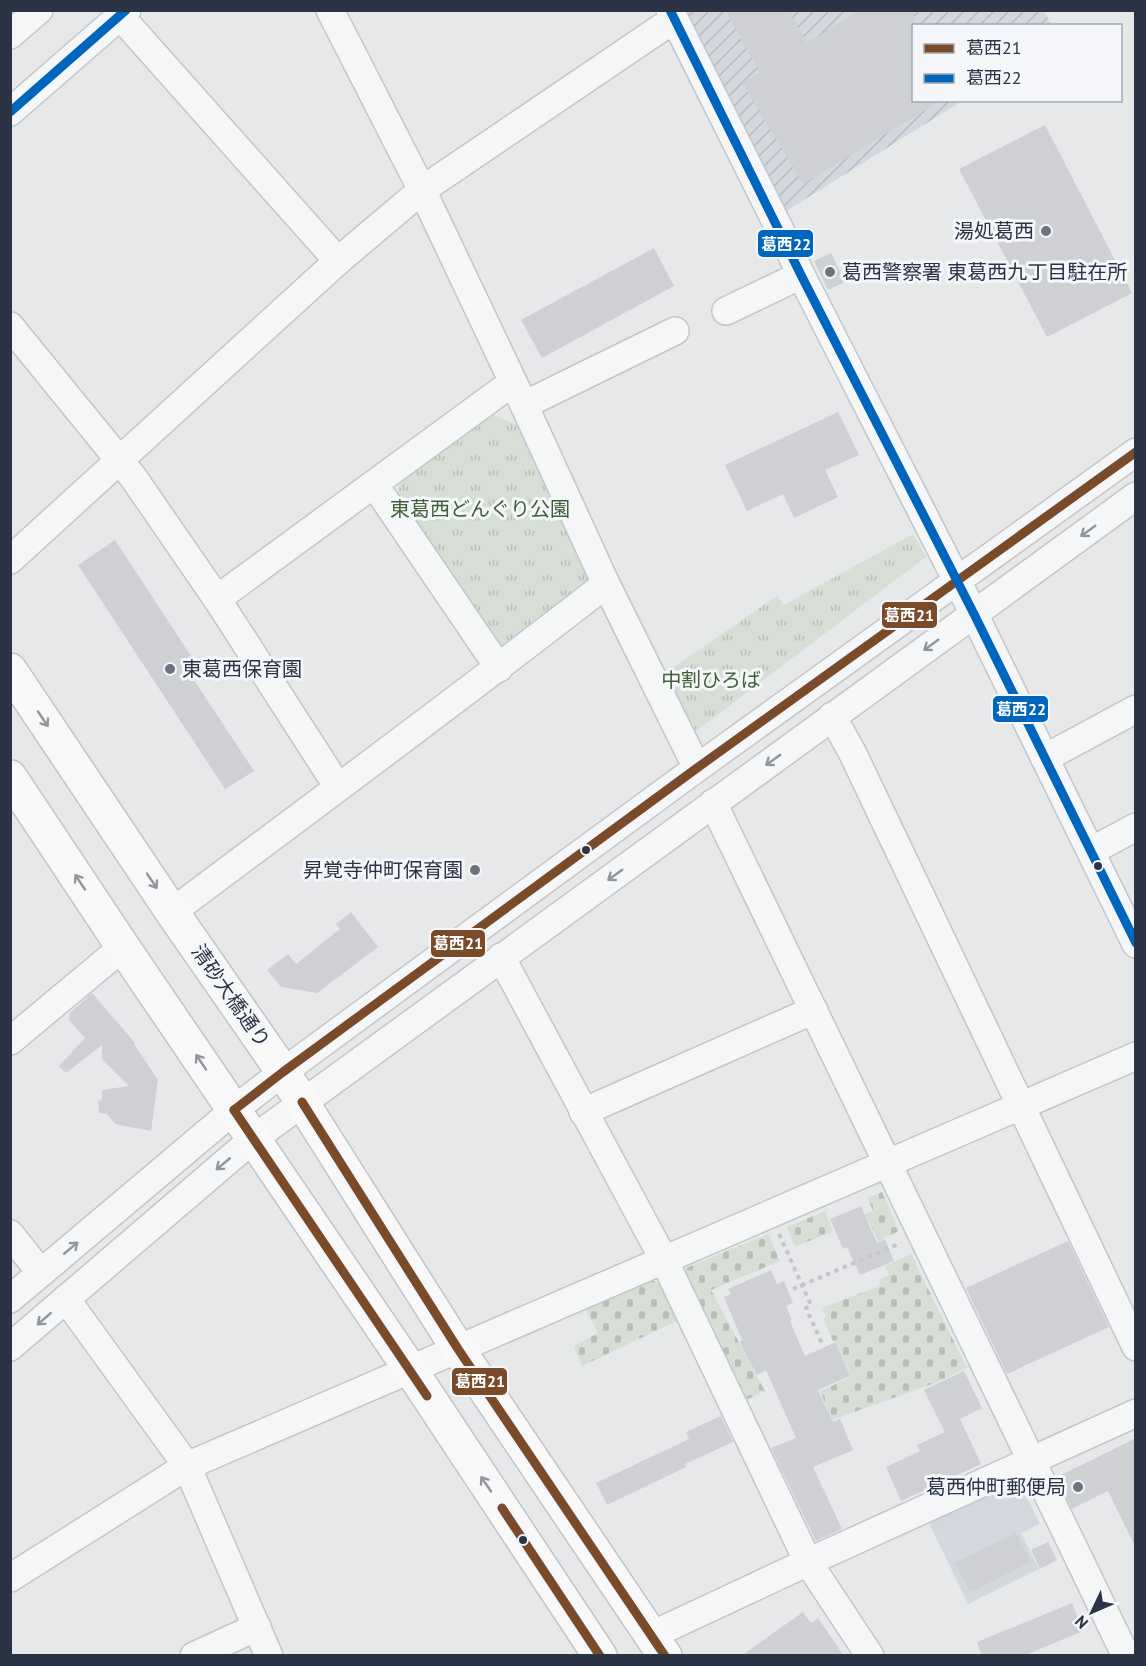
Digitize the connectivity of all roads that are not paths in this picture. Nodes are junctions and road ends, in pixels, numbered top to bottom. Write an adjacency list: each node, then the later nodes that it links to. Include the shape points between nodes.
1 (39, 10): 5 (street)
2 (330, 10): 7 (street)
3 (123, 13): 6 (street); 8 (street)
4 (672, 16): 7 (street, via 661,28); 9 (street)
5 (10, 34)
6 (12, 109)
7 (422, 190): 8 (street); 13 (street)
8 (338, 261): 15 (street)
9 (801, 275): 10 (street); 19 (street)
10 (726, 311)
11 (10, 326): 15 (street)
12 (675, 332): 13 (street)
13 (519, 394): 16 (street); 20 (street)
14 (1136, 452): 19 (street)
15 (120, 460): 18 (street); 21 (street)
16 (374, 484): 21 (street); 23 (street)
17 (1136, 496): 22 (street, one-way to 22)
18 (10, 560)
19 (957, 580): 22 (street); 28 (street)
20 (606, 584): 23 (street); 28 (street)
21 (216, 599): 30 (street)
22 (974, 614): 26 (street, one-way to 26); 27 (street)
23 (499, 668): 30 (street)
24 (10, 670): 34 (main road, 清砂大橋通り, one-way to 34)
25 (1136, 709): 27 (street)
26 (832, 716): 31 (street, one-way to 31); 43 (street)
27 (1045, 758): 33 (street)
28 (697, 768): 41 (street)
29 (10, 777): 36 (main road, one-way to 29)
30 (338, 787): 34 (street)
31 (713, 804): 37 (street, one-way to 37); 38 (street)
32 (1136, 826): 33 (street)
33 (1090, 851): 35 (street)
34 (172, 912): 41 (main road, 清砂大橋通り)
35 (1136, 944)
36 (123, 947): 39 (street); 44 (main road, one-way to 36)
37 (501, 957): 42 (street); 45 (street)
38 (814, 1010): 45 (street); 47 (street)
39 (11, 1040)
40 (1126, 1061): 43 (street)
41 (283, 1072): 42 (main road, 清砂大橋通り); 44 (street)
42 (302, 1102): 46 (street); 55 (main road, 清砂大橋通り)
43 (1021, 1106): 47 (street); 54 (street)
44 (234, 1110): 46 (main road); 50 (street, one-way to 44)
45 (583, 1112): 49 (street)
46 (253, 1139): 52 (street, one-way to 52); 56 (main road)
47 (886, 1164): 49 (street); 58 (street)
48 (10, 1234): 50 (street)
49 (664, 1260): 55 (street); 60 (street)
50 (41, 1273): 51 (street)
51 (10, 1299)
52 (66, 1299): 53 (street, one-way to 53); 59 (street)
53 (10, 1347)
54 (1136, 1347)
55 (458, 1349): 56 (street); 63 (main road, 清砂大橋通り)
56 (410, 1369): 59 (street); 66 (main road, one-way to 56)
57 (1136, 1413): 58 (street)
58 (1032, 1460): 60 (street); 68 (street)
59 (187, 1467): 61 (street); 62 (street)
60 (808, 1562): 63 (street); 67 (street)
61 (10, 1578)
62 (257, 1627): 64 (street); 65 (street)
63 (659, 1645)
64 (194, 1656)
65 (269, 1656)
66 (600, 1656)
67 (870, 1656)
68 (1126, 1656)

